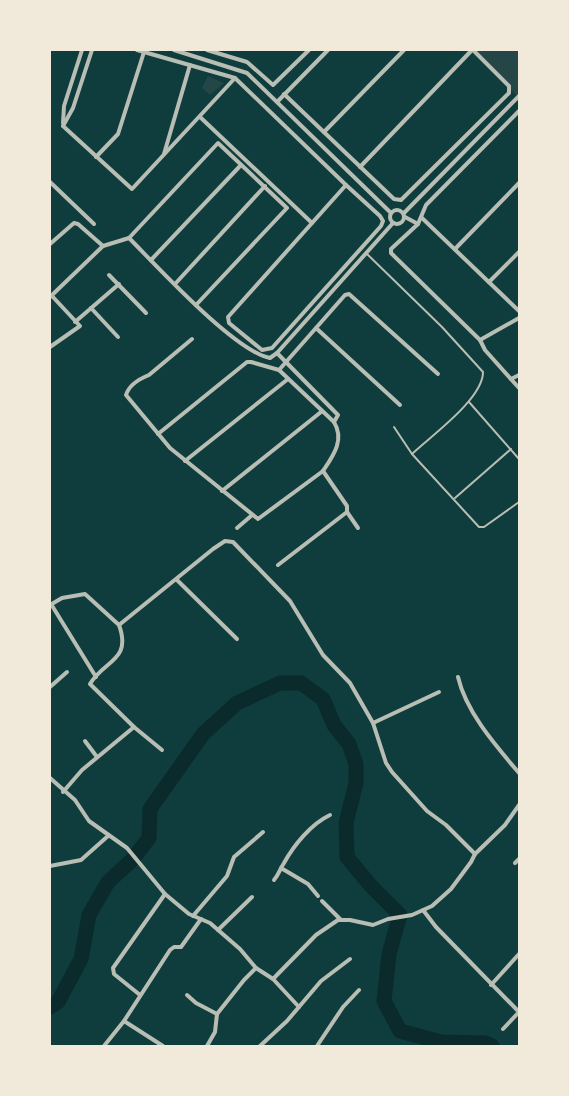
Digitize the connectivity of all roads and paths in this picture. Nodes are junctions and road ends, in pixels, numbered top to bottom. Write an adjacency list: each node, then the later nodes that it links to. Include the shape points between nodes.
1 (82, 50): 18 (street, via 64,106)
2 (92, 50): 18 (street, via 73,108)
3 (137, 50): 10 (street)
4 (174, 50): 15 (street, via 247,73)
5 (207, 50): 6 (street, via 247,62 273,85)
6 (308, 50)
7 (328, 50): 13 (street)
8 (404, 50): 19 (street)
9 (473, 50): 23 (street); 23 (street, via 509,86 509,94 401,200 394,200)
10 (144, 52): 11 (street); 21 (street, via 118,134)
11 (190, 65): 12 (street); 20 (street)
12 (235, 78): 17 (street); 26 (street)
13 (284, 94): 15 (street); 19 (street)
14 (519, 96): 29 (street)
15 (278, 101): 28 (street)
16 (519, 110): 30 (street, via 426,205)
17 (200, 117): 20 (street); 31 (street)
18 (63, 126): 21 (street)
19 (324, 132): 23 (street)
20 (163, 156): 21 (street, via 135,188 129,188)
21 (96, 157)
22 (241, 165): 27 (street); 37 (street, via 218,143); 43 (street)
23 (360, 167)
24 (50, 182): 33 (street)
25 (519, 183): 40 (street)
26 (346, 185): 31 (street); 31 (street, via 380,216 381,226 272,348 262,350 229,323 228,317)
27 (265, 186): 47 (street); 49 (street, via 287,208)
28 (391, 213): 29 (street, via 397,210); 32 (street)
29 (404, 215): 34 (street); 35 (street)
30 (422, 218): 35 (street); 40 (street)
31 (312, 222)
32 (393, 223): 34 (street); 42 (street)
33 (94, 224)
34 (399, 224): 36 (street)
35 (418, 224): 36 (street)
36 (408, 233): 58 (street, via 391,249 391,253)
37 (129, 238): 39 (street); 43 (street)
38 (50, 244): 39 (street, via 74,223)
39 (103, 246): 48 (street)
40 (455, 249): 45 (street)
41 (519, 252): 45 (street)
42 (366, 253): 60 (street); 70 (lane, via 483,372 479,387)
43 (151, 260): 47 (street)
44 (110, 275): 46 (street)
45 (489, 282): 51 (street)
46 (118, 284): 50 (street); 52 (street)
47 (175, 284): 49 (street)
48 (51, 296): 54 (street)
49 (196, 305): 61 (street, via 259,356)
50 (91, 308): 54 (street); 56 (street)
51 (519, 310)
52 (146, 313)
53 (519, 318): 58 (street)
54 (75, 322): 59 (street, via 80,326)
55 (316, 328): 62 (street); 65 (street, via 349,294); 71 (street)
56 (118, 337)
57 (192, 339): 75 (street, via 128,389 129,401)
58 (480, 340): 68 (street)
59 (50, 348)
60 (277, 353): 61 (street); 62 (street)
61 (270, 358): 63 (street)
62 (285, 364): 64 (street); 73 (street, via 338,416)
63 (271, 368): 64 (street); 75 (street, via 247,362)
64 (279, 370): 67 (street)
65 (438, 374)
66 (519, 375): 68 (street)
67 (288, 379): 72 (street); 79 (street)
68 (511, 380): 69 (street)
69 (519, 388)
70 (469, 402): 76 (lane); 77 (lane)
71 (400, 406)
72 (321, 412): 73 (street); 81 (street)
73 (334, 422): 80 (street, via 338,443)
74 (394, 427): 77 (lane)
75 (158, 434): 79 (street)
76 (511, 449): 78 (lane); 82 (lane)
77 (412, 454): 82 (lane)
78 (519, 459)
79 (185, 461): 81 (street)
80 (323, 472): 84 (street, via 347,506); 85 (street, via 261,518)
81 (222, 491): 85 (street)
82 (454, 498): 83 (lane, via 482,527)
83 (519, 502)
84 (347, 512): 87 (street); 88 (street)
85 (252, 516): 86 (street)
86 (237, 528)
87 (358, 528)
88 (278, 565)
89 (176, 580): 91 (street); 92 (street); 98 (street, via 224,541 233,542 290,601 323,655 350,683)
90 (51, 605): 91 (street, via 62,598 85,594); 94 (street)
91 (119, 625): 94 (street, via 120,653)
92 (237, 639)
93 (67, 672): 96 (street)
94 (96, 677): 99 (street, via 90,684 92,688)
95 (458, 677): 103 (street, via 462,694 482,728)
96 (50, 687)
97 (439, 692): 98 (street)
98 (373, 722): 110 (street, via 386,763 403,786)
99 (134, 727): 101 (street); 102 (street)
100 (85, 741): 102 (street)
101 (162, 750)
102 (96, 757): 105 (street)
103 (519, 773)
104 (50, 778): 105 (street)
105 (63, 792): 109 (street, via 75,800 89,821)
106 (519, 805): 110 (street, via 505,825)
107 (330, 815): 114 (street, via 304,836)
108 (263, 832): 121 (street, via 234,856 227,876)
109 (108, 836): 113 (street, via 81,860); 116 (street, via 127,848)
110 (475, 854): 120 (street, via 451,889)
111 (519, 859): 112 (street)
112 (515, 863)
113 (50, 866)
114 (281, 868): 115 (street); 117 (street, via 308,884)
115 (274, 880)
116 (164, 894): 121 (street); 131 (street, via 113,968 114,974)
117 (318, 896)
118 (252, 897): 124 (street)
119 (322, 901): 123 (street)
120 (423, 910): 123 (street, via 367,925); 129 (street)
121 (193, 916): 122 (street)
122 (201, 919): 124 (street); 131 (street, via 181,947 170,950)
123 (341, 920): 128 (street, via 322,929)
124 (218, 930): 127 (street)
125 (519, 954): 129 (street)
126 (350, 959): 133 (street, via 326,977)
127 (256, 968): 128 (street); 135 (street)
128 (274, 979): 133 (street)
129 (491, 985): 134 (street)
130 (359, 990): 142 (street, via 343,1007)
131 (140, 995): 136 (street)
132 (187, 995): 135 (street)
133 (299, 1007): 141 (street)
134 (519, 1012): 137 (street)
135 (217, 1014): 140 (street, via 215,1032)
136 (124, 1021): 138 (street); 139 (street)
137 (503, 1029)
138 (104, 1046)
139 (163, 1046)
140 (207, 1046)
141 (260, 1046)
142 (317, 1046)

